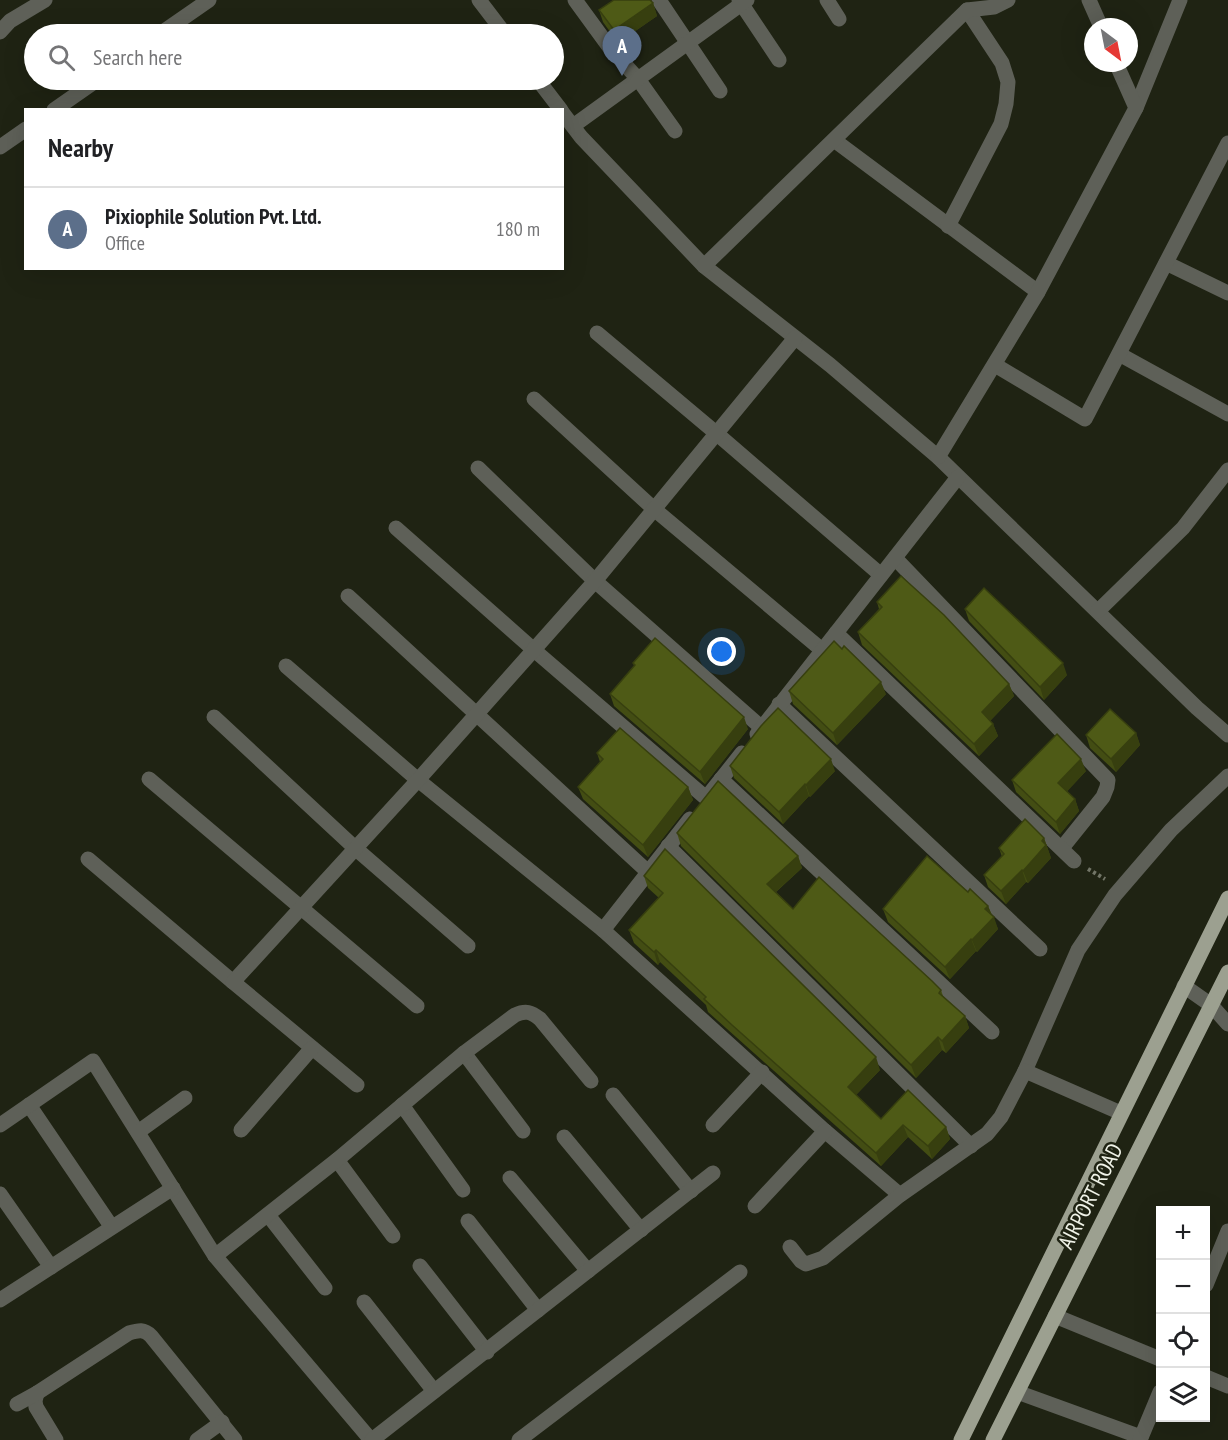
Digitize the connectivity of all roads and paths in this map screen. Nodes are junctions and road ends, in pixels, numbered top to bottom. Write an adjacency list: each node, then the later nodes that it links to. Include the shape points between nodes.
1 (45, 0): 17 (street, via 10,21)
2 (209, 0): 15 (street)
3 (479, 0): 16 (street)
4 (575, 0): 21 (street)
5 (659, 0): 18 (street)
6 (827, 0): 14 (street)
7 (1008, 0): 11 (street)
8 (1089, 0): 13 (street)
9 (1180, 0): 27 (street)
10 (742, 1): 18 (street); 19 (street)
11 (992, 3): 12 (street)
12 (967, 10): 32 (street); 36 (street, via 1002,63 1008,82 1006,105 1001,124)
13 (1097, 18)
14 (839, 19)
15 (174, 24)
16 (497, 24)
17 (0, 32)
18 (688, 43): 21 (street); 24 (street)
19 (780, 60)
20 (1120, 72): 27 (street)
21 (638, 79): 29 (street); 31 (street)
22 (83, 90): 25 (street)
23 (546, 90): 26 (street)
24 (720, 91)
25 (57, 108)
26 (560, 108)
27 (1136, 108): 39 (street)
28 (564, 114): 29 (street)
29 (573, 126): 38 (street)
30 (24, 130): 34 (street)
31 (675, 131)
32 (834, 140): 36 (street); 38 (street)
33 (1228, 143): 35 (street)
34 (0, 147)
35 (1221, 173): 37 (street)
36 (948, 226): 39 (street)
37 (1166, 263): 40 (street); 43 (street)
38 (704, 266): 42 (street)
39 (1038, 292): 44 (street)
40 (1228, 293)
41 (597, 333): 47 (street)
42 (795, 338): 47 (street); 48 (street)
43 (1119, 354): 44 (street, via 1085,419); 46 (street)
44 (995, 365): 48 (street)
45 (534, 399): 52 (street)
46 (1228, 414)
47 (716, 433): 52 (street); 55 (street)
48 (938, 457): 51 (street)
49 (478, 468): 56 (street)
50 (1228, 470): 58 (street, via 1183,528)
51 (958, 477): 54 (street); 58 (street)
52 (654, 508): 56 (street); 61 (street)
53 (396, 528): 60 (street)
54 (895, 558): 55 (street); 75 (street, via 1108,780 1103,797)
55 (881, 576): 59 (street)
56 (595, 581): 60 (street); 66 (street)
57 (348, 596): 64 (street)
58 (1098, 611): 67 (street)
59 (836, 633): 61 (street); 75 (street)
60 (534, 650): 64 (street); 72 (street)
61 (822, 650): 63 (street)
62 (286, 666): 71 (street)
63 (779, 704): 66 (street); 84 (street)
64 (477, 713): 71 (street); 78 (street)
65 (214, 717): 74 (street)
66 (762, 728): 70 (street)
67 (1228, 735)
68 (1228, 776): 79 (street, via 1171,830)
69 (149, 779): 81 (street)
70 (721, 779): 72 (street); 91 (street)
71 (418, 780): 74 (street); 82 (street)
72 (706, 798): 73 (street)
73 (668, 846): 78 (street); 110 (street)
74 (355, 848): 81 (street); 83 (street)
75 (1062, 848): 77 (street)
76 (88, 859): 86 (street)
77 (1074, 861): 79 (path)
78 (648, 872): 82 (street)
79 (1121, 889): 94 (street, via 1078,950)
80 (1228, 898): 87 (main road)
81 (302, 906): 86 (street); 89 (street)
82 (603, 930): 95 (street)
83 (468, 946)
84 (1040, 949)
85 (1228, 972): 88 (main road, AIRPORT ROAD)
86 (233, 982): 92 (street)
87 (1184, 986): 88 (street); 102 (main road)
88 (1211, 1005): 90 (street); 137 (main road, AIRPORT ROAD)
89 (417, 1006)
90 (1228, 1024)
91 (992, 1032)
92 (312, 1048): 97 (street); 105 (street)
93 (465, 1053): 96 (street, via 515,1015 531,1012 550,1028); 101 (street); 106 (street)
94 (1025, 1071): 102 (street); 110 (street, via 1001,1117)
95 (762, 1072): 104 (street); 107 (street)
96 (591, 1081)
97 (357, 1085)
98 (613, 1095): 116 (street)
99 (185, 1098): 108 (street)
100 (29, 1105): 103 (street); 108 (street, via 93,1061); 122 (street)
101 (402, 1106): 111 (street); 115 (street)
102 (1121, 1113): 154 (main road)
103 (0, 1125)
104 (713, 1125)
105 (241, 1130)
106 (524, 1131)
107 (825, 1131): 118 (street); 119 (street)
108 (138, 1132): 114 (street)
109 (564, 1137): 123 (street)
110 (971, 1146): 118 (street)
111 (337, 1160): 120 (street); 125 (street)
112 (713, 1173): 116 (street)
113 (510, 1178): 130 (street)
114 (173, 1188): 122 (street); 127 (street)
115 (463, 1190)
116 (692, 1191): 123 (street)
117 (0, 1194): 129 (street)
118 (900, 1195): 126 (street, via 817,1261 806,1264)
119 (755, 1206)
120 (268, 1215): 127 (street); 133 (street)
121 (468, 1221): 136 (street)
122 (111, 1226): 129 (street)
123 (641, 1230): 130 (street)
124 (1228, 1232): 132 (street)
125 (393, 1236)
126 (790, 1247)
127 (215, 1256): 152 (street)
128 (420, 1266): 138 (street)
129 (51, 1267): 134 (street)
130 (588, 1271): 136 (street)
131 (740, 1272): 153 (street)
132 (1210, 1275)
133 (326, 1288)
134 (0, 1300)
135 (364, 1302): 142 (street)
136 (538, 1310): 138 (street)
137 (1055, 1316): 139 (street); 143 (main road, AIRPORT ROAD)
138 (487, 1352): 142 (street)
139 (1156, 1357)
140 (1210, 1379): 141 (street)
141 (1228, 1386)
142 (434, 1391): 152 (street)
143 (1017, 1392): 148 (street); 155 (main road, AIRPORT ROAD)
144 (36, 1393): 145 (street); 147 (street, via 129,1333 146,1331); 149 (street, via 36,1407)
145 (17, 1404)
146 (1156, 1404): 148 (street)
147 (222, 1422): 150 (street); 151 (street)
148 (1141, 1439)
149 (56, 1440)
150 (197, 1440)
151 (236, 1440)
152 (371, 1440)
153 (519, 1440)
154 (961, 1440)
155 (993, 1440)

